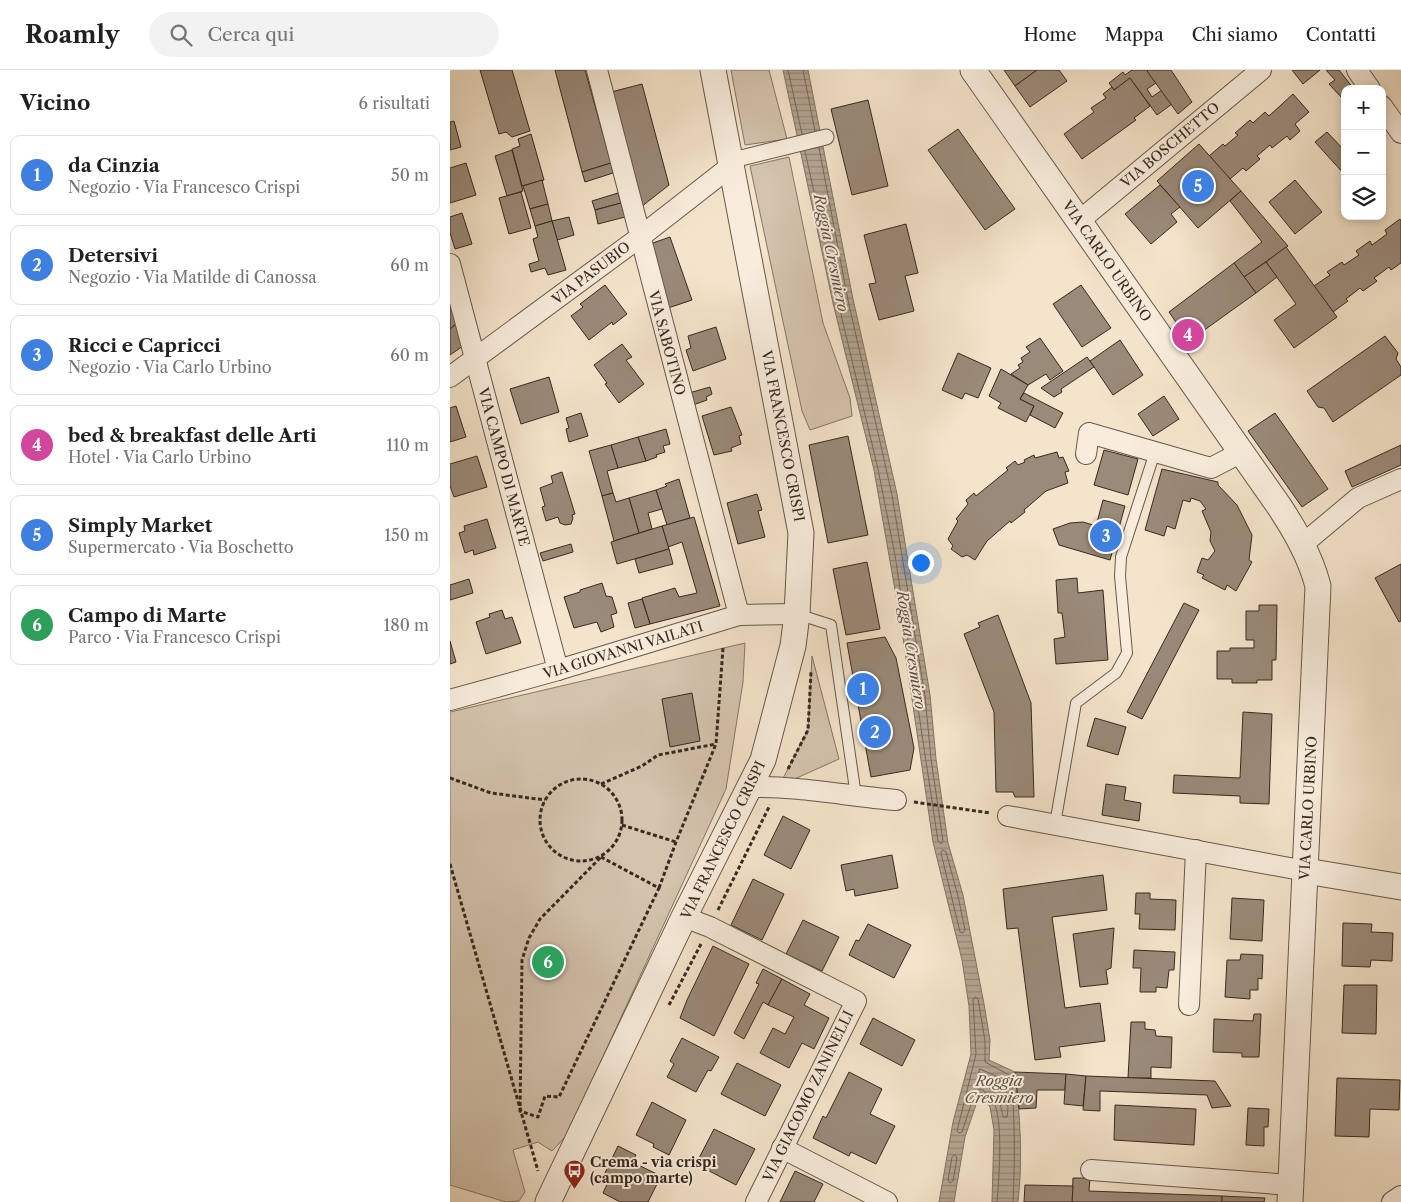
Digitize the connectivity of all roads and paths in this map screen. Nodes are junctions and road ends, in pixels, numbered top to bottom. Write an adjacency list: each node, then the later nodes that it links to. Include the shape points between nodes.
1 (597, 70): 12 (street, VIA SABOTINO)
2 (713, 70): 10 (street, VIA FRANCESCO CRISPI)
3 (973, 70): 11 (street, VIA CARLO URBINO)
4 (1261, 70): 11 (street, VIA BOSCHETTO)
5 (1357, 70): 6 (street)
6 (1367, 85)
7 (1386, 112): 8 (street)
8 (1401, 133)
9 (826, 137): 10 (street)
10 (730, 163): 12 (street, VIA PASUBIO); 21 (street, VIA FRANCESCO CRISPI, via 801,533)
11 (1079, 221): 17 (street, VIA CARLO URBINO)
12 (640, 237): 14 (street, VIA PASUBIO); 22 (street, VIA SABOTINO)
13 (450, 264): 14 (street, VIA CAMPO DI MARTE)
14 (476, 359): 15 (street, VIA PASUBIO); 25 (street, VIA CAMPO DI MARTE)
15 (450, 377)
16 (1155, 452): 17 (street, via 1211,468); 18 (street, via 1089,433); 36 (lane, via 1121,557 1127,653 1116,673 1076,703)
17 (1242, 452): 20 (street, VIA CARLO URBINO)
18 (1086, 454)
19 (1401, 479): 20 (street, via 1358,498)
20 (1303, 544): 42 (street, VIA CARLO URBINO, via 1318,586)
21 (797, 614): 22 (street, VIA GIOVANNI VAILATI); 23 (street, VIA FRANCESCO CRISPI); 32 (lane, via 831,625)
22 (739, 615): 25 (street, VIA GIOVANNI VAILATI)
23 (793, 646): 30 (path, via 812,656 808,730); 31 (street, VIA FRANCESCO CRISPI, via 763,760)
24 (723, 648): 27 (path)
25 (558, 670): 26 (street, VIA GIOVANNI VAILATI)
26 (450, 700)
27 (716, 744): 29 (path, via 658,754 642,766); 38 (path)
28 (450, 778): 33 (path, via 491,793)
29 (601, 784): 33 (path, via 586,779 570,780); 37 (path, via 613,794 620,809)
30 (779, 786): 31 (street); 32 (street); 46 (path)
31 (750, 787): 45 (street, VIA FRANCESCO CRISPI)
32 (856, 796): 34 (street)
33 (545, 800): 40 (path, via 540,814 541,829 547,843 558,854 571,860 586,862)
34 (896, 800): 35 (path)
35 (1008, 816): 36 (street)
36 (1055, 824): 39 (street)
37 (622, 825): 38 (path); 40 (path, via 615,843)
38 (676, 842): 44 (path)
39 (1196, 850): 42 (street); 47 (street)
40 (601, 857): 44 (path); 49 (path, via 540,919 529,938 522,960)
41 (450, 864): 49 (path)
42 (1306, 871): 43 (street); 52 (street, VIA CARLO URBINO)
43 (1401, 887)
44 (659, 888): 49 (path, via 559,1098 544,1096 538,1117)
45 (684, 917): 46 (street, VIA GIACOMO ZANINELLI); 54 (street, VIA FRANCESCO CRISPI)
46 (710, 927): 48 (path); 50 (street, VIA GIACOMO ZANINELLI, via 856,1001)
47 (1189, 1005)
48 (666, 1012)
49 (520, 1111): 54 (path, via 544,1194)
50 (782, 1148): 55 (street, VIA GIACOMO ZANINELLI); 56 (street)
51 (1091, 1170): 52 (street, VIA CARLO URBINO)
52 (1290, 1193)
53 (1401, 1196): 57 (street)
54 (553, 1200)
55 (756, 1202)
56 (887, 1202)
57 (1392, 1202)

